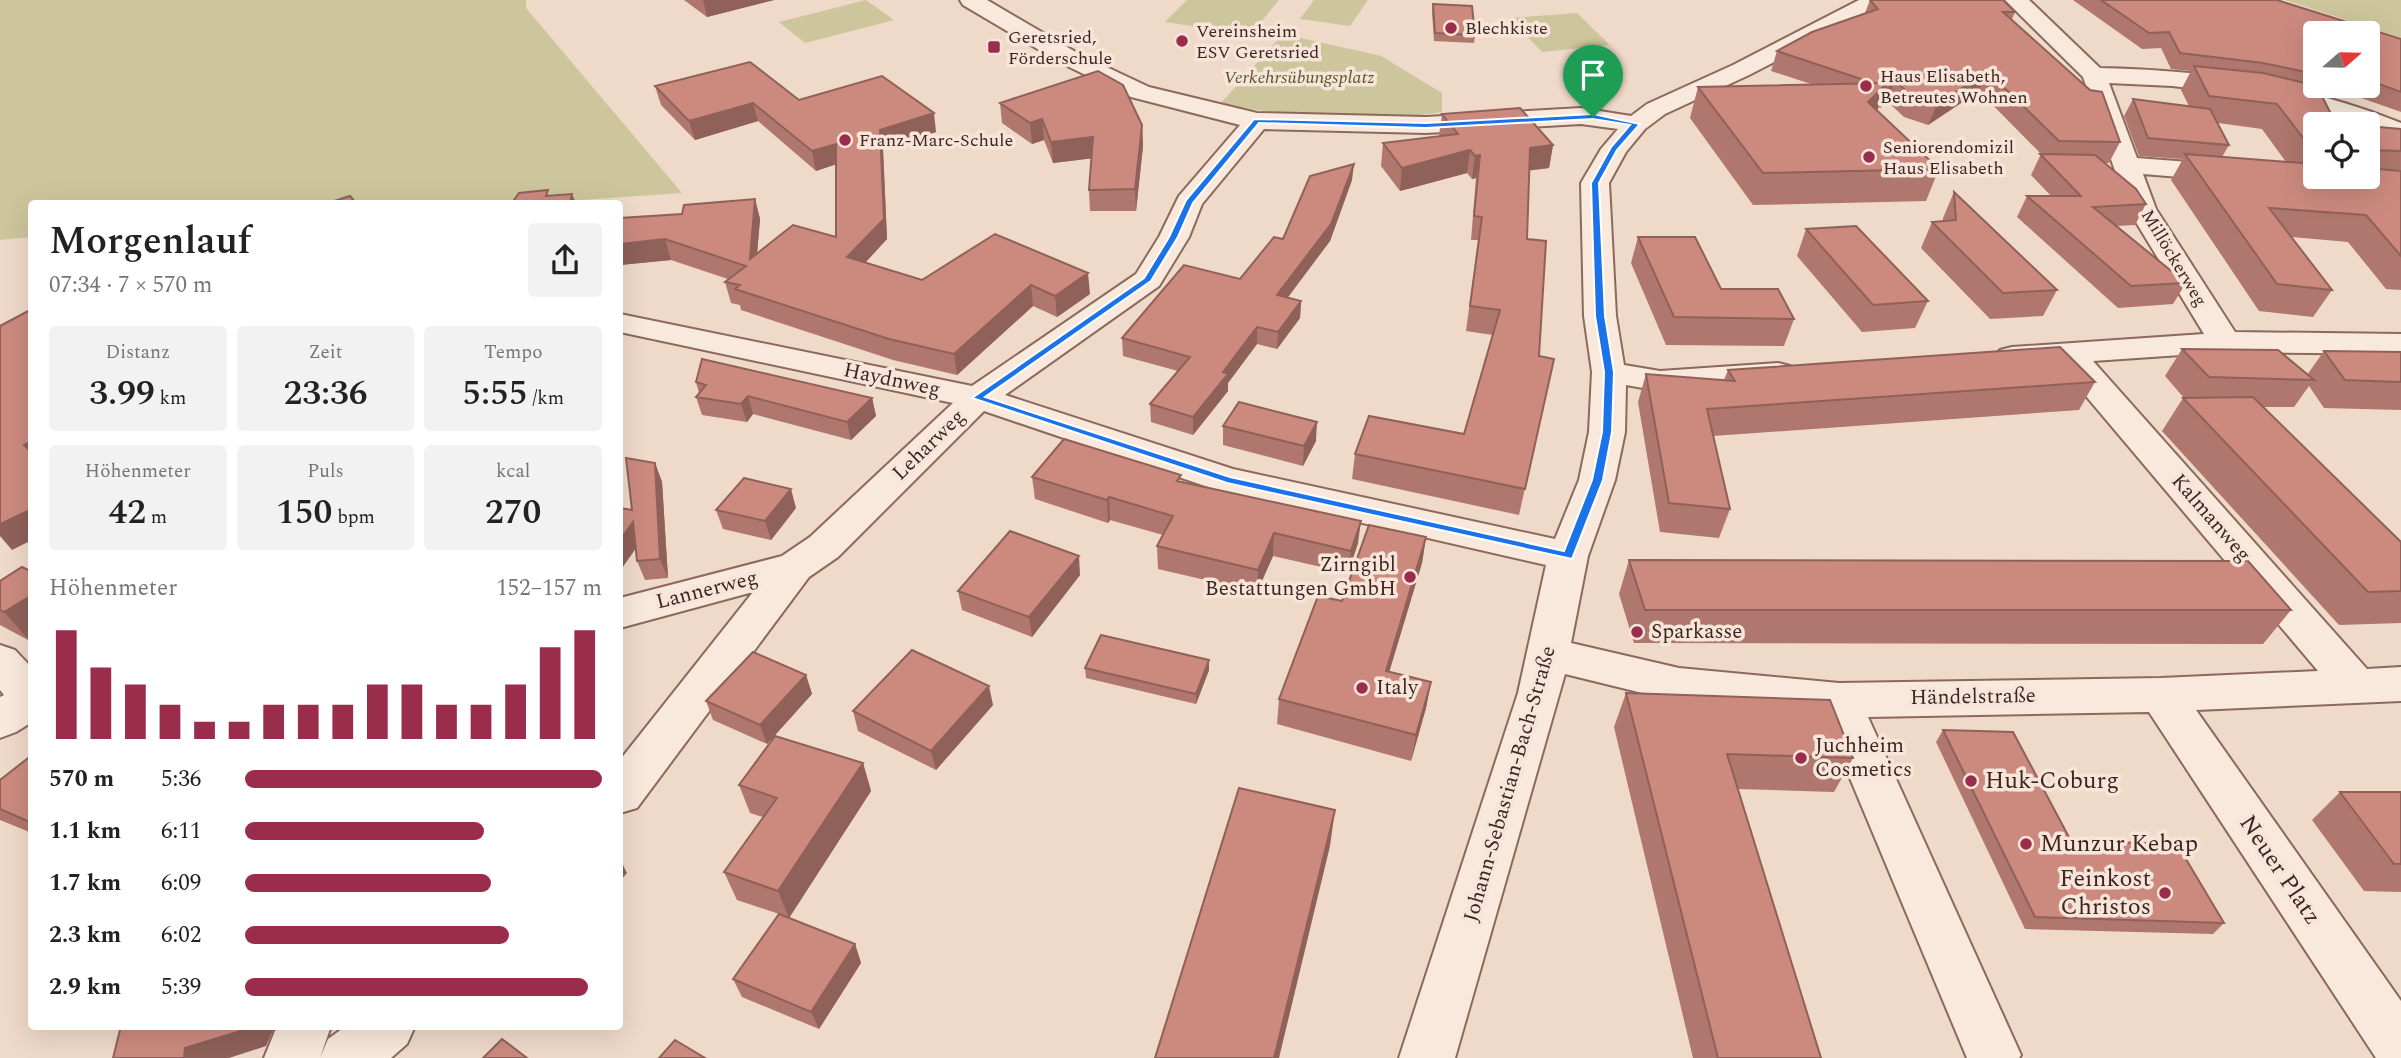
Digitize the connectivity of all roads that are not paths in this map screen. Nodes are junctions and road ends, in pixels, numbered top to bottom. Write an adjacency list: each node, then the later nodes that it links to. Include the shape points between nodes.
1 (971, 0): 5 (street, via 1072,59 1140,92)
2 (1876, 0): 6 (street, Johann-Sebastian-Bach-Straße, via 1657,108)
3 (2016, 0): 4 (street, Millöckerweg)
4 (2094, 75): 7 (street, via 2166,76 2234,84 2309,101); 8 (street, Millöckerweg)
5 (1257, 121): 6 (street, via 1426,125 1581,116); 17 (street, Leharweg, via 1189,202 1148,279)
6 (1636, 124): 16 (street, Johann-Sebastian-Bach-Straße, via 1614,149 1595,183 1600,316)
7 (2401, 132)
8 (2126, 164): 9 (street); 11 (street, Millöckerweg, via 2142,208)
9 (2250, 175)
10 (623, 324): 17 (street, Haydnweg)
11 (2225, 342): 12 (street); 13 (street)
12 (2401, 344)
13 (2067, 352): 14 (street); 24 (street, Kalmanweg)
14 (1979, 359)
15 (1804, 371): 16 (street, via 1660,381)
16 (1609, 372): 18 (street, Johann-Sebastian-Bach-Straße, via 1607,432 1597,480)
17 (978, 398): 18 (street, Haydnweg, via 1227,480); 19 (street, Leharweg, via 824,547)
18 (1568, 556): 21 (street, Johann-Sebastian-Bach-Straße)
19 (795, 568): 20 (street, Lannerweg); 30 (street, Leharweg)
20 (623, 612)
21 (1549, 654): 27 (street, Händelstraße, via 1679,685); 37 (street, Johann-Sebastian-Bach-Straße)
22 (0, 661): 25 (street)
23 (2401, 684): 24 (street, Händelstraße)
24 (2355, 685): 26 (street, Händelstraße)
25 (28, 693)
26 (2161, 695): 27 (street, Händelstraße); 33 (street, Neuer Platz)
27 (1839, 700): 34 (street)
28 (28, 701): 29 (street)
29 (0, 720)
30 (623, 790)
31 (302, 1030): 35 (street)
32 (383, 1030): 36 (street)
33 (2400, 1046)
34 (1993, 1055)
35 (292, 1058)
36 (348, 1058)
37 (1427, 1058)

